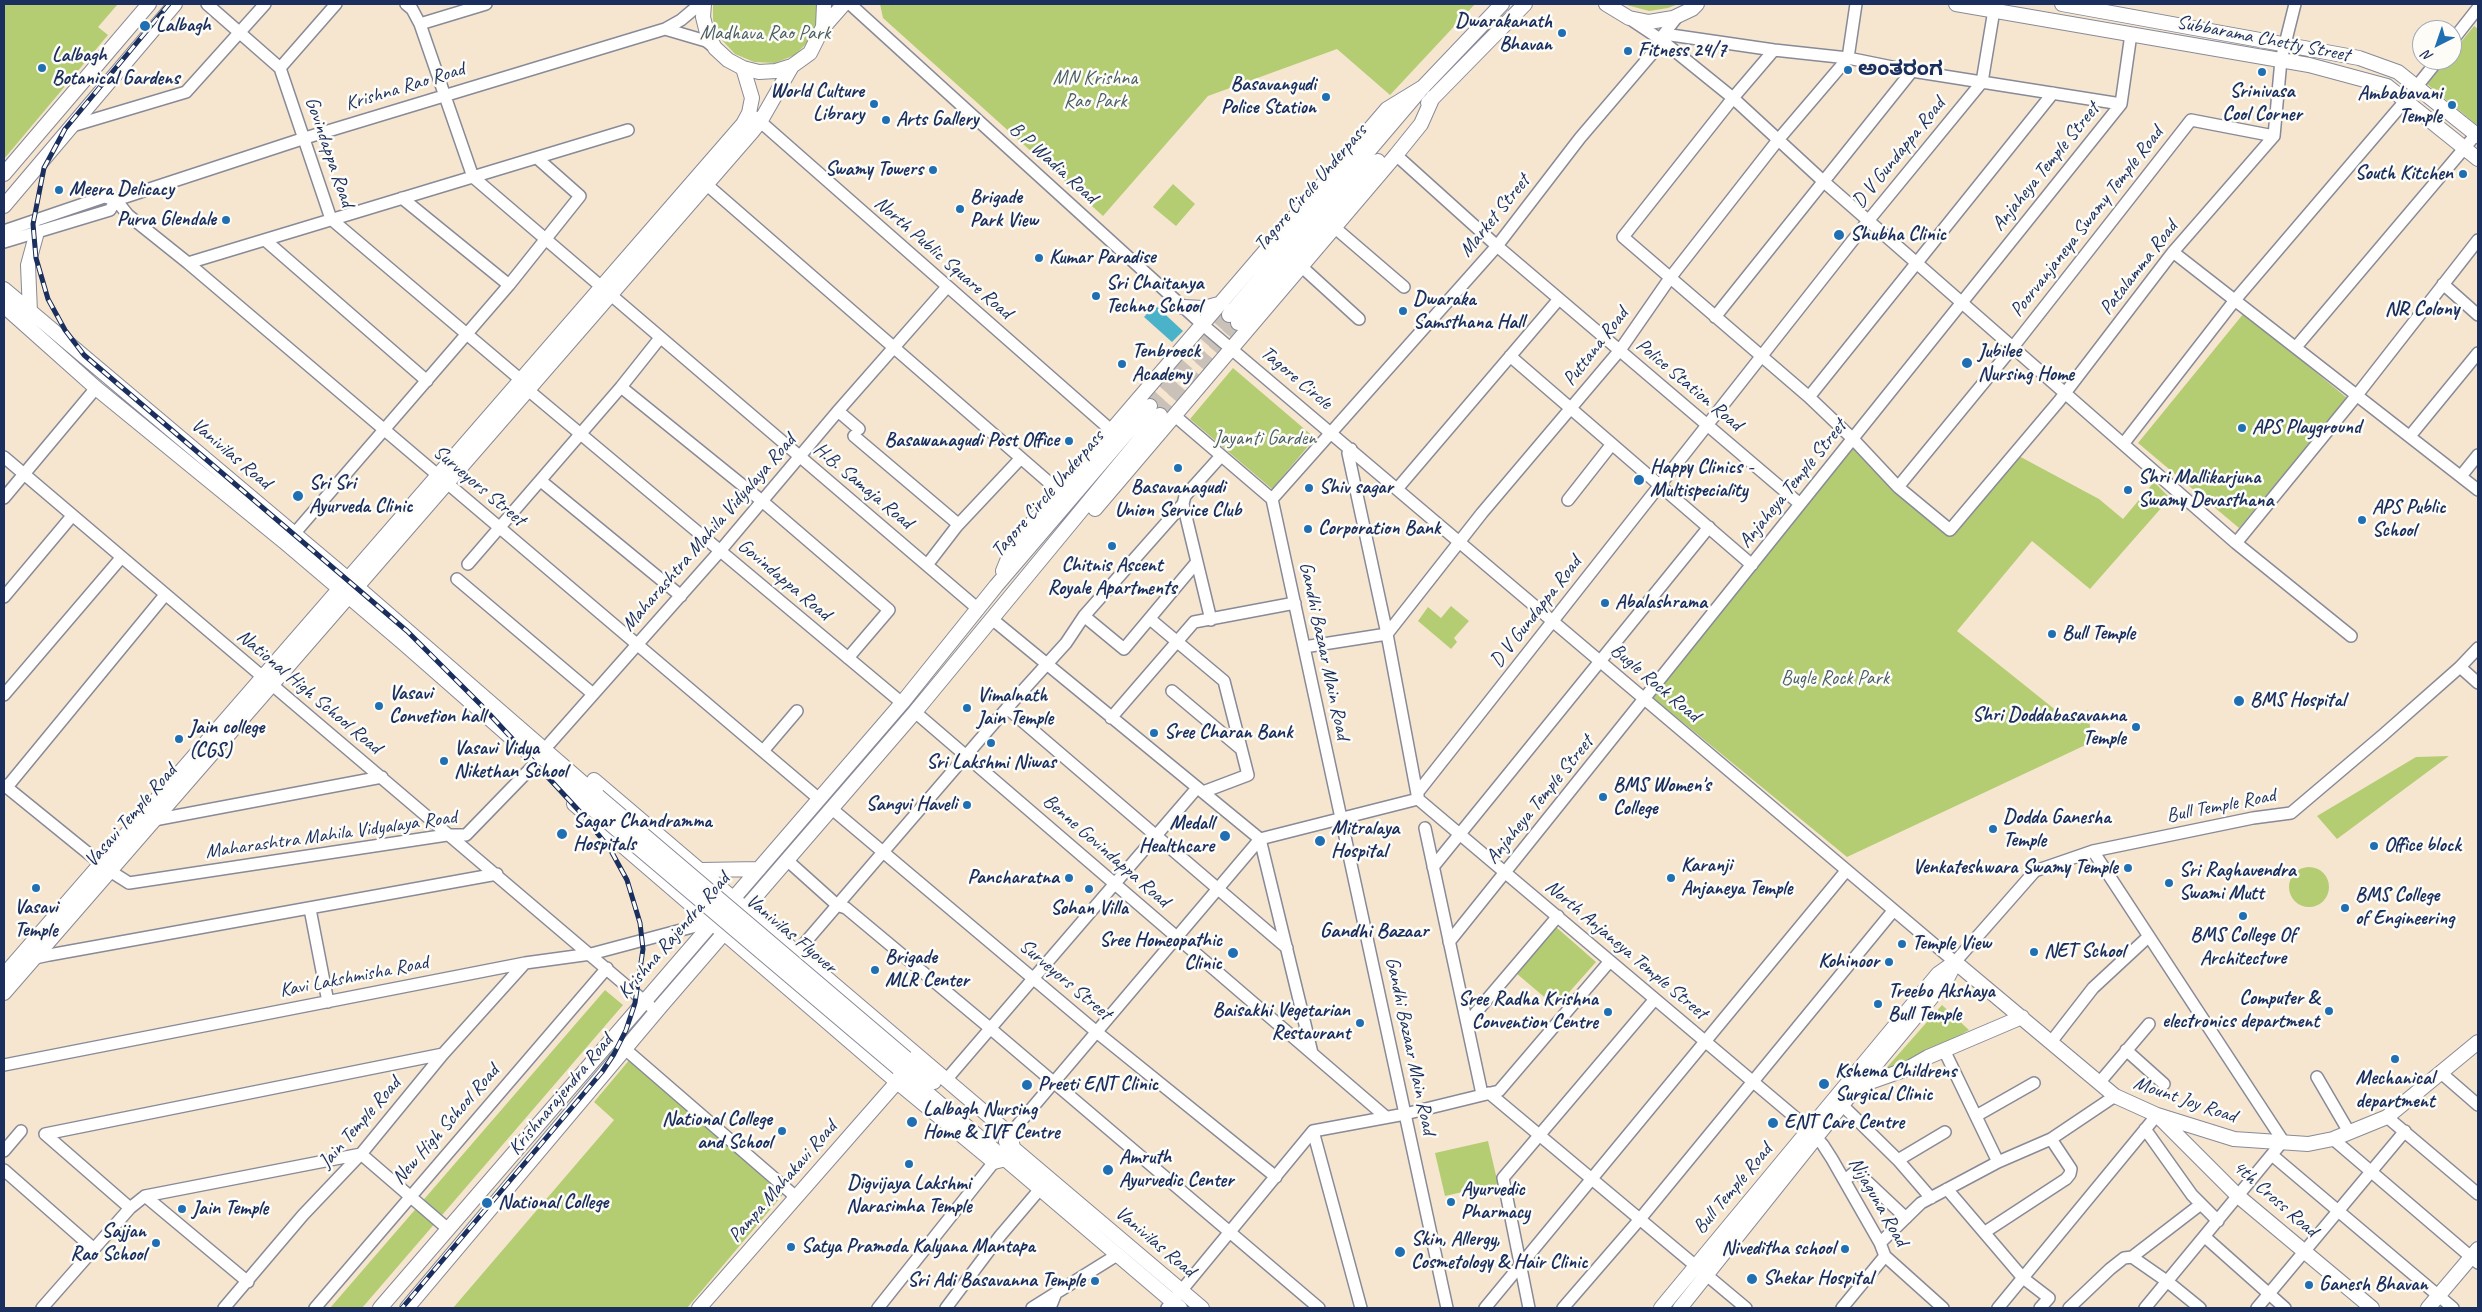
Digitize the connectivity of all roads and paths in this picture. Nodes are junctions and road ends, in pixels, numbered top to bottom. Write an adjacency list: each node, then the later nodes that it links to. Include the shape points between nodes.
1 (148, 4): 62 (main road)
2 (175, 4): 52 (main road)
3 (207, 4): 30 (street, Govindappa Road)
4 (265, 4): 30 (street)
5 (336, 4): 39 (street)
6 (486, 4): 26 (street)
7 (702, 4): 28 (street, Krishna Rao Road); 34 (main road, via 707,33)
8 (824, 4): 29 (main road)
9 (844, 4): 29 (main road)
10 (850, 4): 94 (street, B P Wadia Road)
11 (1502, 4): 45 (main road)
12 (1525, 4): 45 (main road)
13 (1606, 4): 25 (main road)
14 (1697, 4): 24 (main road)
15 (1856, 4): 36 (street)
16 (1956, 4): 22 (main road, Subbarama Chetty Street)
17 (2062, 4): 23 (main road, Subbarama Chetty Street)
18 (2295, 4): 33 (street)
19 (2470, 4): 21 (street)
20 (412, 5): 26 (street)
21 (2478, 6): 27 (street)
22 (1994, 7): 31 (main road, Subbarama Chetty Street); 43 (street)
23 (2110, 8): 33 (main road, Subbarama Chetty Street)
24 (1677, 16): 25 (main road, via 1649,22); 32 (street, Market Street)
25 (1629, 18): 32 (street)
26 (420, 24): 47 (street)
27 (2462, 28)
28 (665, 29): 34 (street, via 706,41); 47 (street, Krishna Rao Road)
29 (822, 29): 38 (main road, via 810,53)
30 (240, 33): 39 (street, Govindappa Road); 52 (street, via 186,92)
31 (2132, 34): 37 (main road, Subbarama Chetty Street); 50 (street, Anjaheya Temple Street)
32 (1662, 36): 35 (street); 48 (street); 78 (street, Market Street, via 1656,49 1580,138)
33 (2285, 43): 37 (street); 44 (main road, Subbarama Chetty Street, via 2360,58 2398,72)
34 (716, 48): 40 (main road)
35 (1774, 50): 36 (street); 48 (street)
36 (1848, 58): 42 (street); 57 (street, Puttana Road)
37 (2281, 60): 49 (main road, Subbarama Chetty Street, via 2387,86); 55 (street)
38 (792, 66): 40 (main road, via 759,72); 51 (main road)
39 (280, 68): 56 (street, Govindappa Road)
40 (743, 68): 51 (main road)
41 (2430, 70): 44 (street)
42 (1912, 71): 43 (street); 64 (street)
43 (1982, 82): 46 (street); 70 (street, D V Gundappa Road)
44 (2417, 87): 49 (street); 54 (main road, Subbarama Chetty Street)
45 (1428, 92): 59 (main road, via 1421,124); 96 (main road, Tagore Circle Underpass); 96 (main road, via 1387,109)
46 (2053, 93): 50 (street); 81 (street)
47 (445, 94): 56 (street, Krishna Rao Road); 63 (street)
48 (1733, 98): 57 (street); 83 (street, via 1623,238)
49 (2405, 101): 58 (main road, Subbarama Chetty Street); 91 (street)
50 (2121, 104): 92 (street, Anjaheya Temple Street)
51 (755, 118): 65 (main road); 86 (street, North Public Square Road); 89 (main road, via 743,124)
52 (72, 126): 68 (main road)
53 (628, 130): 60 (street)
54 (2478, 134): 58 (street)
55 (2274, 136): 79 (street, Patalamma Road); 104 (street, Poorvanjaneya Swamy Temple Road, via 2191,120)
56 (304, 138): 67 (street, Krishna Rao Road); 69 (street, Govindappa Road)
57 (1778, 140): 64 (street); 83 (street, Puttana Road)
58 (2465, 148): 61 (main road, Subbarama Chetty Street); 105 (street)
59 (1396, 155): 71 (main road); 78 (street, Police Station Road)
60 (537, 158): 63 (street); 74 (street, via 580,196)
61 (2478, 159)
62 (4, 174)
63 (473, 177): 66 (street); 74 (street, H.B. Samaja Road)
64 (1823, 181): 70 (street); 98 (street)
65 (706, 184): 89 (main road); 103 (street)
66 (402, 198): 69 (street); 85 (street)
67 (116, 200): 72 (street, Krishna Rao Road, via 104,197); 73 (street, Krishna Rao Road, via 110,210); 80 (street, Surveyors Street, via 128,215)
68 (4, 206)
69 (331, 219): 75 (street); 101 (street, Govindappa Road)
70 (1868, 220): 81 (street); 110 (street, D V Gundappa Road)
71 (1334, 228): 82 (main road); 87 (street)
72 (4, 231)
73 (36, 232): 77 (street, Krishna Rao Road); 95 (main road, via 28,265)
74 (544, 239): 85 (street); 89 (street, H.B. Samaja Road)
75 (266, 240): 80 (street); 111 (street)
76 (2478, 240): 84 (street)
77 (4, 242)
78 (1497, 246): 90 (street, Police Station Road); 124 (street, Market Street)
79 (2174, 252): 91 (street); 115 (street, Patalamma Road)
80 (188, 263): 122 (street, Surveyors Street)
81 (1917, 263): 92 (street); 117 (street)
82 (1302, 267): 99 (street); 106 (main road)
83 (1670, 278): 98 (street); 107 (street, Puttana Road)
84 (2443, 284): 97 (street); 116 (street)
85 (509, 285): 101 (street)
86 (947, 287): 103 (street, Maharashtra Mahila Vidyalaya Road); 123 (street, North Public Square Road)
87 (1404, 288)
88 (4, 290): 95 (main road, Vanivilas Road)
89 (605, 291): 102 (street, H.B. Samaja Road); 112 (main road, Vasavi Temple Road)
90 (1559, 299): 107 (street, Police Station Road); 109 (street)
91 (2235, 300): 105 (street); 128 (street)
92 (1962, 302): 104 (street); 127 (street, Anjaheya Temple Street)
93 (4, 306): 114 (main road, Vanivilas Road)
94 (1183, 307): 96 (main road); 100 (street, B P Wadia Road)
95 (30, 312): 155 (main road, Vanivilas Road)
96 (1230, 314): 100 (main road)
97 (2478, 315)
98 (1715, 317): 110 (street)
99 (1359, 319)
100 (1203, 325): 106 (street, B P Wadia Road); 123 (main road)
101 (467, 335): 111 (street); 112 (street, Govindappa Road)
102 (660, 338): 113 (street); 134 (street, H.B. Samaja Road)
103 (895, 347): 119 (street, Maharashtra Mahila Vidyalaya Road); 135 (street)
104 (2014, 347): 115 (street); 141 (street, Poorvanjaneya Swamy Temple Road)
105 (2296, 347): 116 (street)
106 (1231, 349): 120 (main road); 124 (street, Tagore Circle)
107 (1620, 350): 118 (street, Puttana Road); 121 (street, Police Station Road)
108 (2478, 353): 126 (street)
109 (1510, 356): 118 (street); 142 (street)
110 (1761, 356): 117 (street); 121 (street, D V Gundappa Road)
111 (427, 381): 122 (street)
112 (524, 385): 125 (street, Govindappa Road); 138 (main road, Vasavi Temple Road)
113 (621, 387): 125 (street); 148 (street)
114 (96, 388): 136 (street); 166 (main road, Vanivilas Road)
115 (2066, 392): 128 (street); 141 (street, Patalamma Road, via 1950,530)
116 (2357, 395): 126 (street); 156 (street)
117 (1809, 397): 127 (street)
118 (1570, 409): 129 (street); 157 (street, Puttana Road, via 1482,513)
119 (838, 411): 134 (street, Maharashtra Mahila Vidyalaya Road); 152 (street, via 856,433)
120 (1175, 416): 132 (street); 167 (main road, via 1043,570)
121 (1708, 425): 140 (street, D V Gundappa Road); 150 (street, Police Station Road)
122 (384, 430): 138 (street, Surveyors Street); 155 (street)
123 (1112, 431): 144 (main road)
124 (1331, 432): 130 (street, Bugle Rock Road); 146 (street, Tagore Circle)
125 (580, 435): 139 (street); 158 (street, Govindappa Road)
126 (2410, 436): 137 (street)
127 (1853, 439): 141 (street); 150 (street, Anjaheya Temple Street)
128 (2124, 443): 156 (street)
129 (1612, 444): 140 (street); 147 (street)
130 (1351, 449): 142 (street, Bugle Rock Road); 178 (street, via 1348,453)
131 (2478, 455): 137 (street)
132 (1221, 456): 146 (street); 149 (street, via 1185,496)
133 (4, 457): 136 (street, National High School Road)
134 (800, 457): 148 (street, Maharashtra Mahila Vidyalaya Road); 162 (street, H.B. Samaja Road)
135 (1021, 458): 144 (street); 152 (street)
136 (24, 474): 145 (street); 151 (street, National High School Road)
137 (2461, 476): 143 (street)
138 (442, 480): 154 (street, Surveyors Street); 166 (main road, Vasavi Temple Road)
139 (541, 481): 154 (street); 169 (street)
140 (1659, 486): 153 (street); 177 (street, D V Gundappa Road)
141 (1898, 487)
142 (1397, 489): 157 (street, Bugle Rock Road)
143 (2478, 490)
144 (1060, 492): 165 (main road, via 1014,544)
145 (4, 498)
146 (1272, 500): 171 (street, Gandhi Bazaar Main Road)
147 (1568, 500)
148 (762, 501): 158 (street, Maharashtra Mahila Vidyalaya Road); 184 (street, via 889,610)
149 (1182, 504): 160 (street); 173 (street)
150 (1800, 504): 163 (street, Anjaheya Temple Street)
151 (72, 516): 159 (street, National High School Road); 170 (street)
152 (958, 524): 162 (street)
153 (1709, 526): 163 (street); 185 (street)
154 (500, 528): 161 (street); 181 (street, Surveyors Street)
155 (294, 534): 166 (main road, Vanivilas Road)
156 (2236, 542): 179 (street)
157 (1461, 543): 177 (street, Bugle Rock Road); 178 (street, Puttana Road)
158 (720, 552): 169 (street, Maharashtra Mahila Vidyalaya Road); 184 (street, Govindappa Road)
159 (121, 558): 168 (street, National High School Road); 191 (street)
160 (1196, 563): 174 (street); 176 (street)
161 (468, 564)
162 (927, 565): 172 (street, H.B. Samaja Road)
163 (1752, 565): 193 (street, Anjaheya Temple Street)
164 (457, 579): 192 (street)
165 (996, 586): 167 (main road, Tagore Circle Underpass, via 1155,410); 172 (main road, Krishna Rajendra Road)
166 (348, 588): 188 (main road, Vasavi Temple Road); 196 (main road, Vanivilas Road); 200 (main road, Vanivilas Road)
167 (1017, 590): 175 (main road, Krishna Rajendra Road)
168 (165, 596): 188 (street, National High School Road); 208 (street)
169 (681, 596): 181 (street, Maharashtra Mahila Vidyalaya Road)
170 (4, 597)
171 (1295, 603): 176 (street); 182 (street, Gandhi Bazaar Main Road)
172 (978, 608): 194 (main road, Krishna Rajendra Road)
173 (1084, 616): 174 (street, via 1124,649); 186 (street, via 1066,643)
174 (1150, 619): 180 (street)
175 (992, 620): 186 (street); 198 (main road, Krishna Rajendra Road)
176 (1211, 620): 180 (street, via 1194,622)
177 (1553, 621): 185 (street, Bugle Rock Road); 210 (street, D V Gundappa Road)
178 (1386, 634): 182 (street); 210 (street)
179 (2351, 636)
180 (1177, 642): 199 (street); 202 (street, via 1224,681)
181 (637, 644): 192 (street, Maharashtra Mahila Vidyalaya Road); 203 (street, Surveyors Street)
182 (1304, 647): 214 (street, Gandhi Bazaar Main Road)
183 (2478, 648): 187 (street, Bull Temple Road)
184 (848, 658): 194 (street, Govindappa Road)
185 (1599, 660): 193 (street, Bugle Rock Road); 217 (street)
186 (1045, 665): 195 (street); 199 (street)
187 (2460, 667): 189 (street); 221 (street, Bull Temple Road, via 2291,813)
188 (267, 681): 205 (main road, Vasavi Temple Road); 207 (street, National High School Road)
189 (2478, 683)
190 (1172, 691): 202 (street)
191 (4, 694)
192 (593, 694): 201 (street, Maharashtra Mahila Vidyalaya Road)
193 (1645, 700): 228 (street, Bugle Rock Road); 229 (street, Anjaheya Temple Street)
194 (902, 703): 211 (main road, Krishna Rajendra Road)
195 (1007, 708): 204 (street); 219 (street)
196 (499, 710): 201 (main road, via 521,720); 212 (main road, Vanivilas Flyover)
197 (797, 711): 203 (street)
198 (915, 712): 204 (street, Benne Govindappa Road); 213 (main road, Krishna Rajendra Road)
199 (1111, 718): 209 (street)
200 (495, 724): 206 (main road, via 506,743); 212 (main road, Vanivilas Flyover)
201 (550, 743): 227 (main road)
202 (1241, 749): 209 (street, via 1248,775)
203 (763, 750): 211 (street, Surveyors Street)
204 (967, 756): 222 (street); 231 (street, Benne Govindappa Road)
205 (196, 763): 215 (main road, Vasavi Temple Road); 224 (main road, Vasavi Temple Road)
206 (532, 766): 218 (street, Maharashtra Mahila Vidyalaya Road, via 469,834); 239 (main road)
207 (382, 777): 215 (street); 218 (street, National High School Road)
208 (5, 786): 224 (street, Maharashtra Mahila Vidyalaya Road)
209 (1200, 790): 219 (street); 220 (street)
210 (1418, 797): 214 (street); 217 (street, North Anjaneya Temple Street)
211 (818, 798): 226 (main road, Krishna Rajendra Road)
212 (594, 801): 273 (main road, Vanivilas Flyover, bridge)
213 (832, 809): 222 (street, Surveyors Street); 223 (main road, Krishna Rajendra Road)
214 (1341, 819): 220 (street); 287 (street, Gandhi Bazaar Main Road)
215 (154, 820): 224 (main road, Vasavi Temple Road)
216 (1425, 828): 225 (street)
217 (1461, 834): 225 (street); 229 (street, North Anjaneya Temple Street)
218 (447, 835): 224 (street, Maharashtra Mahila Vidyalaya Road, via 132,882); 230 (street, National High School Road)
219 (1155, 835): 231 (street); 232 (street)
220 (1260, 839): 232 (street); 244 (street)
221 (2092, 851): 242 (street); 249 (street, Bull Temple Road, via 2036,871)
222 (884, 853): 234 (street); 253 (street, Surveyors Street)
223 (788, 861): 234 (street); 236 (main road, Krishna Rajendra Road)
224 (105, 867): 246 (main road, Vasavi Temple Road)
225 (1433, 868): 243 (street)
226 (759, 869): 227 (main road); 233 (main road, Krishna Rajendra Road)
227 (701, 870): 233 (main road)
228 (1846, 871): 237 (street, Bugle Rock Road); 264 (street)
229 (1506, 873): 238 (street, North Anjaneya Temple Street); 243 (street, Anjaheya Temple Street)
230 (497, 874): 235 (street); 247 (street, National High School Road)
231 (1114, 883): 241 (street, Benne Govindappa Road); 253 (street)
232 (1218, 888): 241 (street); 244 (street)
233 (733, 897): 236 (main road); 239 (main road, Krishna Rajendra Road)
234 (837, 904): 245 (street); 262 (street, via 846,908)
235 (310, 909): 246 (street); 257 (street)
236 (746, 909): 240 (main road, Krishnarajendra Road); 245 (main road)
237 (1893, 910): 249 (street, Bugle Rock Road); 277 (street)
238 (1558, 916): 248 (street, North Anjaneya Temple Street); 260 (street)
239 (711, 922): 240 (main road); 247 (street, Kavi Lakshmisha Road); 256 (main road, Krishna Rajendra Road)
240 (724, 933): 258 (main road, Krishnarajendra Road); 273 (main road)
241 (1177, 937): 263 (street); 270 (street, Benne Govindappa Road)
242 (2148, 937): 265 (street, via 2093,988); 302 (street)
243 (1449, 942): 260 (street)
244 (1287, 948): 270 (street)
245 (797, 952): 276 (main road)
246 (30, 954): 252 (main road, Vasavi Temple Road); 254 (main road, Vasavi Temple Road)
247 (591, 954): 250 (street, Kavi Lakshmisha Road); 251 (street)
248 (1610, 961): 255 (street, North Anjaneya Temple Street); 283 (street, via 1499,1090)
249 (1955, 962): 259 (main road, Mount Joy Road); 282 (main road, Bull Temple Road, via 1948,980); 298 (main road, Bull Temple Road, via 1938,974)
250 (525, 963): 257 (street, Kavi Lakshmisha Road); 271 (street, Jain Temple Road)
251 (607, 968): 256 (street); 318 (street, New High School Road)
252 (4, 975)
253 (1033, 977): 262 (street); 263 (street, Surveyors Street)
254 (4, 994)
255 (1655, 999): 264 (street, North Anjaneya Temple Street); 299 (street)
256 (644, 1001): 258 (street); 328 (main road, Krishna Rajendra Road)
257 (328, 1002): 272 (street, Kavi Lakshmisha Road)
258 (656, 1012): 267 (main road, Krishnarajendra Road)
259 (2022, 1018): 265 (main road, Mount Joy Road); 268 (main road)
260 (1467, 1023): 283 (street)
261 (2149, 1024): 269 (street)
262 (991, 1029): 276 (street); 280 (street)
263 (1097, 1032): 280 (street); 311 (street, Surveyors Street)
264 (1706, 1042): 277 (street, North Anjaneya Temple Street); 312 (street)
265 (2051, 1042): 279 (main road, Mount Joy Road)
266 (2478, 1042): 274 (main road, Mount Joy Road)
267 (625, 1049): 320 (street); 355 (main road, Krishnarajendra Road)
268 (1944, 1050): 282 (main road, via 1907,1069); 289 (street)
269 (2126, 1050): 279 (street); 281 (street)
270 (1312, 1053): 290 (street, Benne Govindappa Road)
271 (443, 1054): 305 (street, Jain Temple Road); 323 (street, via 45,1134)
272 (4, 1065)
273 (900, 1070): 304 (main road, Vanivilas Flyover); 320 (main road, Pampa Mahakavi Road)
274 (2440, 1072): 285 (street); 291 (main road, Mount Joy Road)
275 (2317, 1077): 297 (street)
276 (946, 1080): 304 (main road)
277 (1753, 1082): 298 (street, North Anjaneya Temple Street); 326 (street)
278 (2034, 1083): 289 (street)
279 (2099, 1083): 284 (main road, Mount Joy Road)
280 (1053, 1084): 304 (street); 329 (street)
281 (2164, 1084)
282 (1859, 1086): 286 (main road, Bull Temple Road)
283 (1486, 1094): 287 (street); 299 (street)
284 (2115, 1096): 288 (main road, Mount Joy Road); 300 (street)
285 (2478, 1104)
286 (1842, 1105): 298 (main road, Bull Temple Road); 307 (street)
287 (1405, 1114): 290 (street); 363 (street, Gandhi Bazaar Main Road)
288 (2157, 1115): 292 (street); 302 (main road, Mount Joy Road, via 2234,1139); 319 (main road, 4th Cross Road)
289 (1976, 1116): 308 (street)
290 (1386, 1117): 294 (street)
291 (2387, 1117): 295 (street); 297 (main road, Mount Joy Road)
292 (2145, 1129): 322 (street); 342 (street)
293 (22, 1130): 303 (street)
294 (1313, 1131): 311 (street); 350 (street)
295 (2405, 1131): 310 (street); 316 (street)
296 (1945, 1132): 307 (street)
297 (2349, 1132): 301 (main road, Mount Joy Road)
298 (1813, 1133): 313 (street, Nijaguna Road); 340 (main road, Bull Temple Road); 341 (main road, Bull Temple Road)
299 (1540, 1135): 312 (street); 339 (street, via 1503,1178)
300 (2051, 1138): 308 (street); 330 (street, via 2071,1168 2070,1174)
301 (2333, 1139): 302 (main road, Mount Joy Road, via 2308,1144); 310 (street)
302 (2283, 1141): 306 (street)
303 (4, 1151)
304 (1006, 1151): 314 (main road, Vanivilas Road); 345 (main road, Vanivilas Road); 357 (street)
305 (361, 1154): 317 (street); 318 (street); 343 (street, Jain Temple Road, via 303,1215)
306 (2272, 1155): 319 (street); 324 (street)
307 (1898, 1160): 321 (street)
308 (1998, 1162): 315 (street)
309 (4, 1170): 333 (street)
310 (2372, 1171): 324 (street); 338 (street)
311 (1276, 1177): 329 (street)
312 (1591, 1178): 326 (street); 339 (street)
313 (1845, 1180): 325 (street, via 1856,1171); 332 (street, Nijaguna Road)
314 (1040, 1189): 335 (main road, Vanivilas Road); 358 (street)
315 (1948, 1189): 321 (street); 330 (street)
316 (2478, 1194)
317 (145, 1196): 323 (street); 343 (street)
318 (410, 1196): 328 (street); 353 (street, New High School Road)
319 (2238, 1196): 327 (street); 334 (main road, 4th Cross Road)
320 (796, 1198): 356 (main road, Pampa Mahakavi Road)
321 (1931, 1198): 325 (street)
322 (2201, 1204): 327 (street); 337 (street)
323 (130, 1208): 333 (street)
324 (2338, 1211): 334 (street); 348 (street)
325 (1906, 1218): 332 (street)
326 (1640, 1219): 340 (street); 366 (street)
327 (2218, 1221): 331 (street)
328 (448, 1229): 354 (main road, Krishna Rajendra Road)
329 (1230, 1232): 345 (street); 362 (street)
330 (1985, 1232): 342 (street)
331 (2205, 1237): 344 (street); 347 (street)
332 (1880, 1243): 336 (street, Nijaguna Road)
333 (94, 1249): 351 (street)
334 (2305, 1251): 347 (street); 379 (main road, 4th Cross Road)
335 (1117, 1255): 346 (street); 349 (main road, Vanivilas Road)
336 (1885, 1256): 370 (street); 371 (street, Nijaguna Road)
337 (2132, 1256): 344 (street); 374 (street, via 2110,1269)
338 (2476, 1256): 348 (main road)
339 (1522, 1265): 364 (street); 365 (street)
340 (1696, 1266): 341 (street); 367 (main road, Bull Temple Road)
341 (1708, 1275): 368 (main road, Bull Temple Road); 369 (street)
342 (2023, 1278): 372 (street); 373 (street, via 2049,1298)
343 (248, 1282): 352 (street, Jain Temple Road)
344 (2168, 1282): 375 (street); 376 (street)
345 (1181, 1291): 349 (street); 361 (main road, Vanivilas Road)
346 (1056, 1294): 359 (street); 360 (street)
347 (2269, 1294): 377 (street); 378 (street)
348 (2438, 1296): 380 (main road); 381 (street)
349 (1173, 1306)
350 (1358, 1306)
351 (42, 1308)
352 (224, 1308)
353 (315, 1308)
354 (380, 1308)
355 (407, 1308)
356 (701, 1308)
357 (878, 1308)
358 (946, 1308)
359 (1032, 1308)
360 (1050, 1308)
361 (1202, 1308)
362 (1320, 1308)
363 (1447, 1308)
364 (1485, 1308)
365 (1529, 1308)
366 (1563, 1308)
367 (1661, 1308)
368 (1680, 1308)
369 (1746, 1308)
370 (1842, 1308)
371 (1943, 1308)
372 (1998, 1308)
373 (2040, 1308)
374 (2069, 1308)
375 (2147, 1308)
376 (2200, 1308)
377 (2257, 1308)
378 (2285, 1308)
379 (2372, 1308)
380 (2428, 1308)
381 (2453, 1308)

